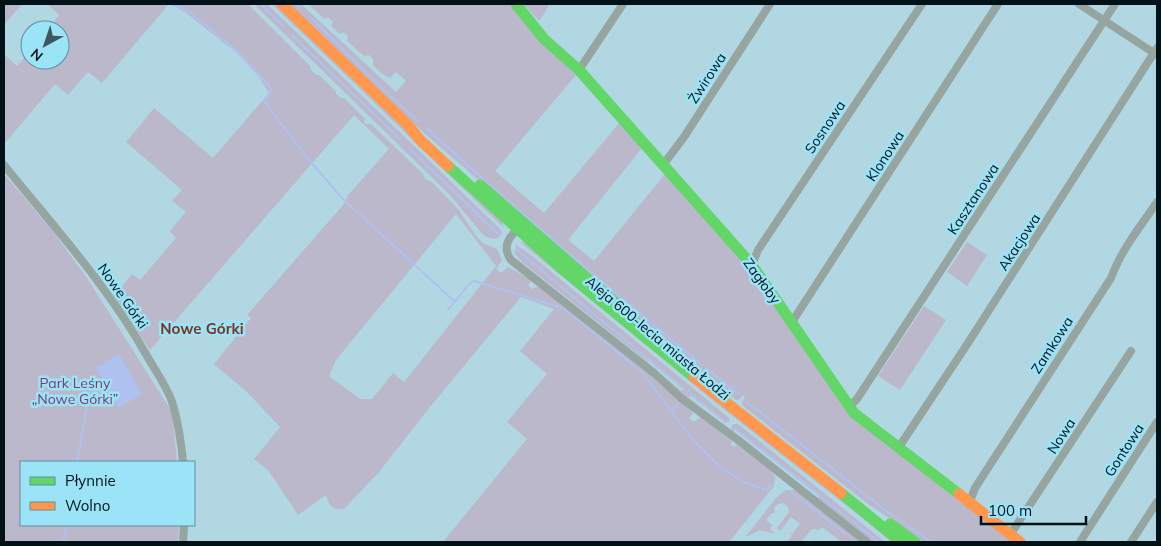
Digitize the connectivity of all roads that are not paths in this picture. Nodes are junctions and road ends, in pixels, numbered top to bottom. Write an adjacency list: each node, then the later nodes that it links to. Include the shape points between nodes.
1 (282, 4): 15 (main road, Aleja 600-lecia miasta Łodzi, via 419,139)
2 (516, 4): 11 (main road, Zagłoby, via 544,39)
3 (623, 4): 11 (street)
4 (770, 4): 13 (street, Żwirowa)
5 (922, 4): 16 (street, Sosnowa, via 758,250)
6 (998, 4): 17 (street, Klonowa)
7 (1079, 4): 9 (street)
8 (1115, 4): 9 (street, Kasztanowa)
9 (1104, 21): 10 (street); 19 (street, Kasztanowa)
10 (1156, 52): 21 (street, Akacjowa)
11 (579, 70): 13 (main road, Zagłoby)
12 (4, 165): 22 (street, Nowe Górki, via 81,258 136,336 170,398)
13 (663, 165): 16 (main road, Zagłoby)
14 (1157, 202): 24 (street, Zamkowa, via 975,488)
15 (520, 226): 28 (street, via 506,246 510,260); 29 (main road, Aleja 600-lecia miasta Łodzi, via 582,287); 30 (main road, Aleja 600-lecia miasta Łodzi, via 670,350)
16 (752, 265): 17 (main road, Zagłoby)
17 (792, 322): 19 (main road, Zagłoby)
18 (1132, 351): 26 (street, Nowa)
19 (850, 406): 21 (main road, Zagłoby, via 860,418)
20 (1157, 422): 32 (street, Gontowa)
21 (899, 447): 24 (main road, Zagłoby)
22 (183, 461)
23 (1157, 502): 33 (street)
24 (969, 504): 26 (main road, Zagłoby)
25 (184, 526): 27 (street)
26 (1010, 535): 31 (main road, Zagłoby)
27 (183, 542)
28 (867, 542)
29 (901, 542)
30 (915, 542)
31 (1020, 542)
32 (1080, 542)
33 (1131, 542)

